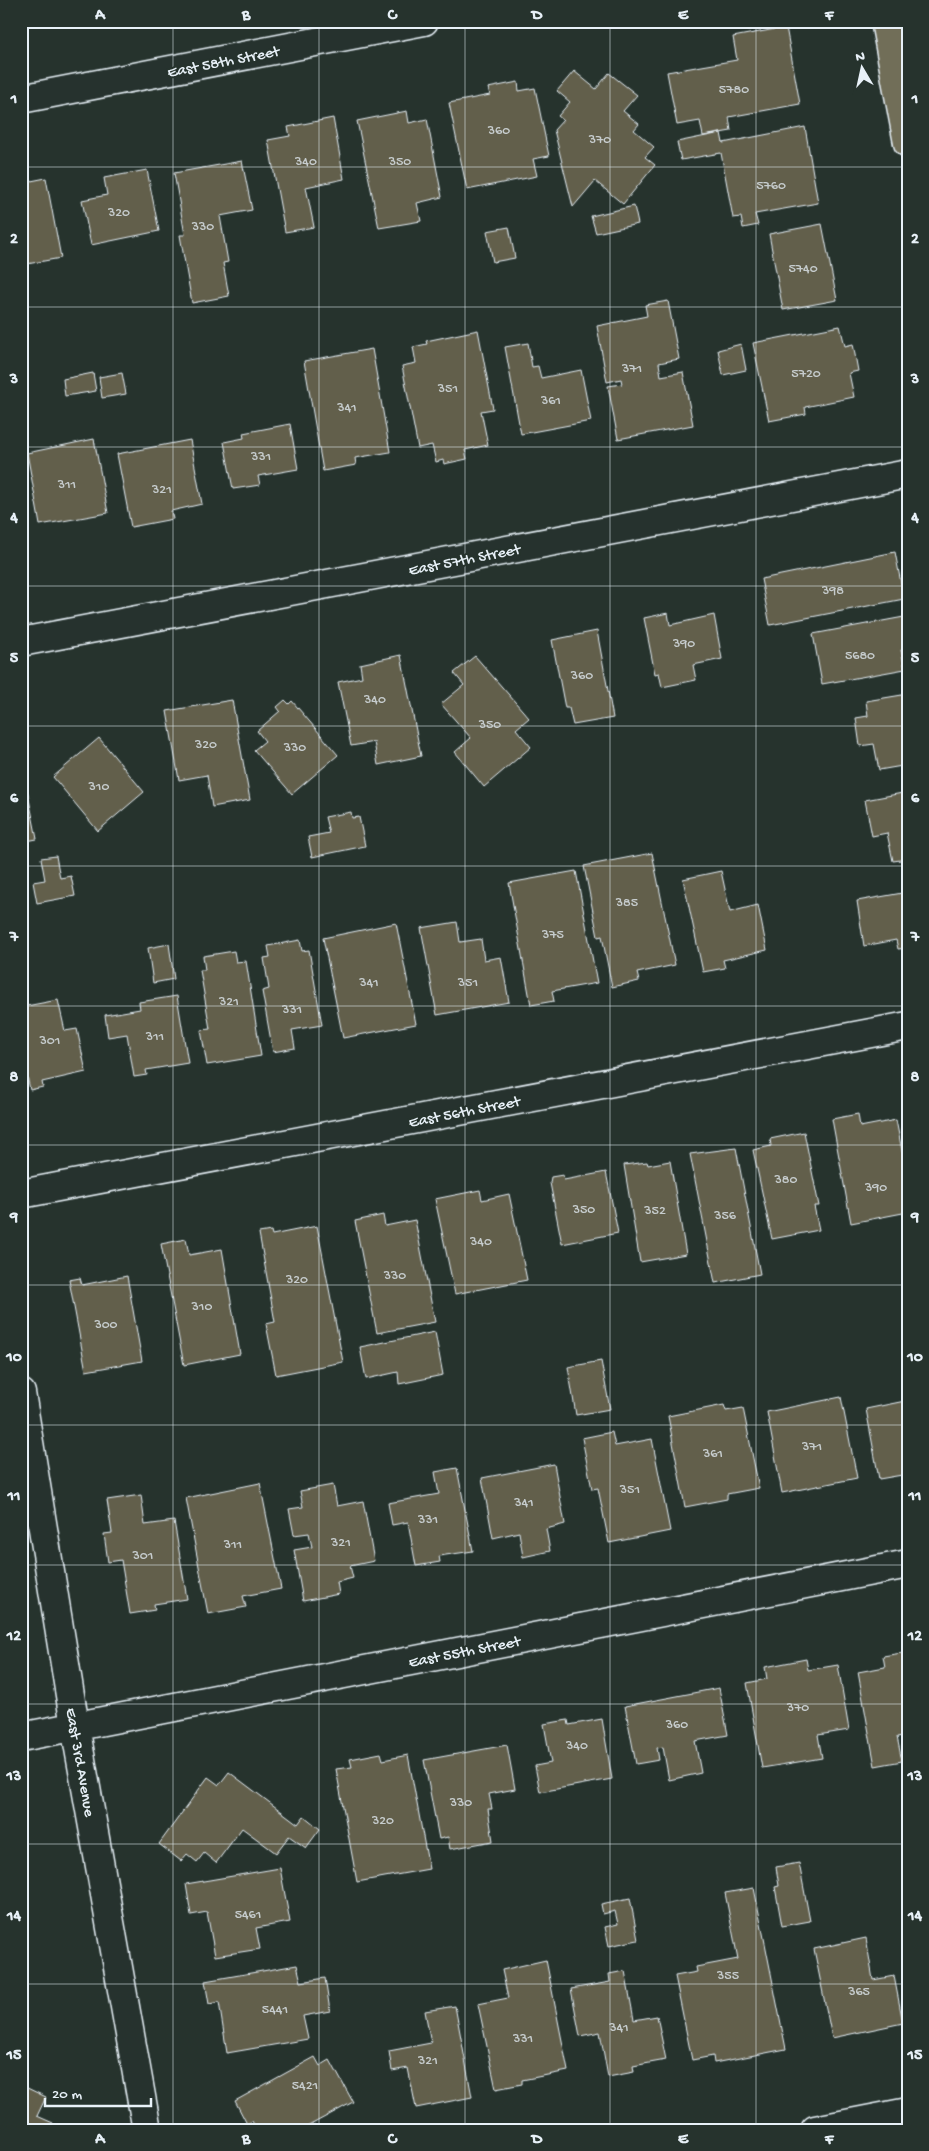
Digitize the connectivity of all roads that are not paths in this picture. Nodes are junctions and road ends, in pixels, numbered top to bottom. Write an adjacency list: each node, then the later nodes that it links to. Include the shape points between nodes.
1 (424, 21): 3 (street, East 58th Street)
2 (885, 21): 4 (main road)
3 (21, 99)
4 (908, 143)
5 (908, 474): 6 (street, East 57th Street)
6 (21, 642)
7 (908, 1026): 8 (street, East 56th Street)
8 (21, 1194)
9 (21, 1393): 11 (street, East 3rd Avenue)
10 (908, 1564): 11 (street, East 55th Street)
11 (75, 1726): 12 (street, East 55th Street); 14 (street, East 3rd Avenue)
12 (21, 1737)
13 (908, 2112): 15 (street)
14 (147, 2130)
15 (815, 2130)

